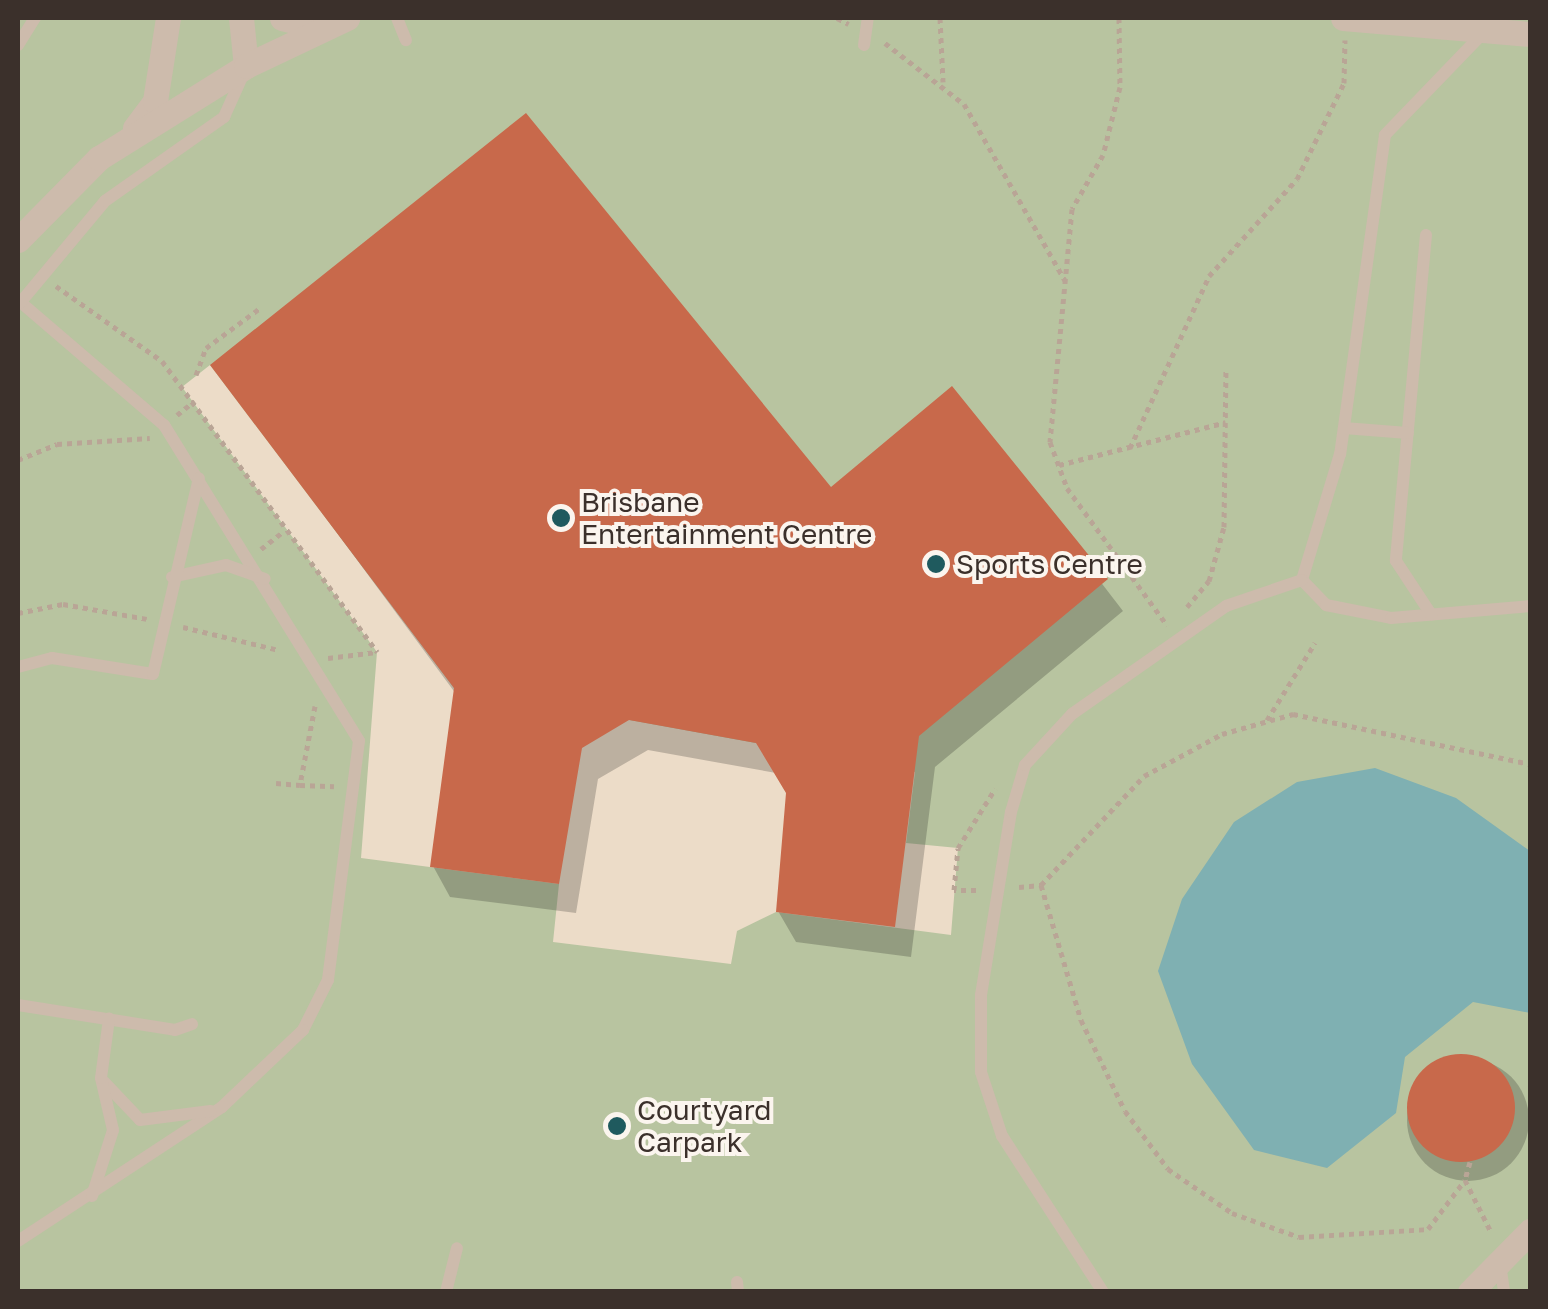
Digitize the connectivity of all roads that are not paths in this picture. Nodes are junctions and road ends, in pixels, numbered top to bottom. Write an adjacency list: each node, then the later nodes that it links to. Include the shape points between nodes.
1 (35, 18): 14 (lane)
2 (168, 18): 16 (street, via 155,101)
3 (241, 18): 15 (street)
4 (282, 18): 9 (street)
5 (348, 18): 9 (street)
6 (397, 18): 13 (lane)
7 (868, 18): 12 (lane)
8 (1344, 18): 10 (street)
9 (322, 28): 15 (street)
10 (1488, 28): 11 (street); 20 (lane, via 1385,134)
11 (1530, 34)
12 (865, 39)
13 (406, 40)
14 (18, 45)
15 (246, 66): 16 (street); 19 (lane, via 224,116 106,201)
16 (126, 141): 18 (street)
17 (1426, 235): 21 (lane)
18 (18, 240)
19 (19, 302): 22 (lane, via 164,424)
20 (1344, 428): 21 (lane); 25 (lane)
21 (1408, 432): 27 (lane, via 1396,561)
22 (199, 478): 23 (lane); 24 (lane)
23 (172, 577): 24 (lane, via 226,564); 28 (lane, via 153,674 52,658)
24 (264, 579): 33 (lane, via 359,741 328,980 303,1030)
25 (1302, 580): 27 (lane, via 1326,605); 40 (lane, via 1226,606 1072,714 1025,764 1011,812 981,995 981,1072 1002,1136)
26 (1530, 606): 27 (lane)
27 (1431, 614)
28 (18, 667)
29 (18, 1005): 30 (lane)
30 (109, 1020): 31 (lane); 32 (lane)
31 (192, 1024)
32 (102, 1078): 33 (lane, via 140,1120); 34 (lane, via 112,1130)
33 (222, 1107): 34 (lane)
34 (91, 1198): 36 (lane)
35 (1530, 1231): 38 (street)
36 (18, 1241)
37 (458, 1248): 39 (lane)
38 (1502, 1258): 41 (street); 42 (lane)
39 (446, 1292)
40 (1102, 1292)
41 (1470, 1292)
42 (1504, 1292)

